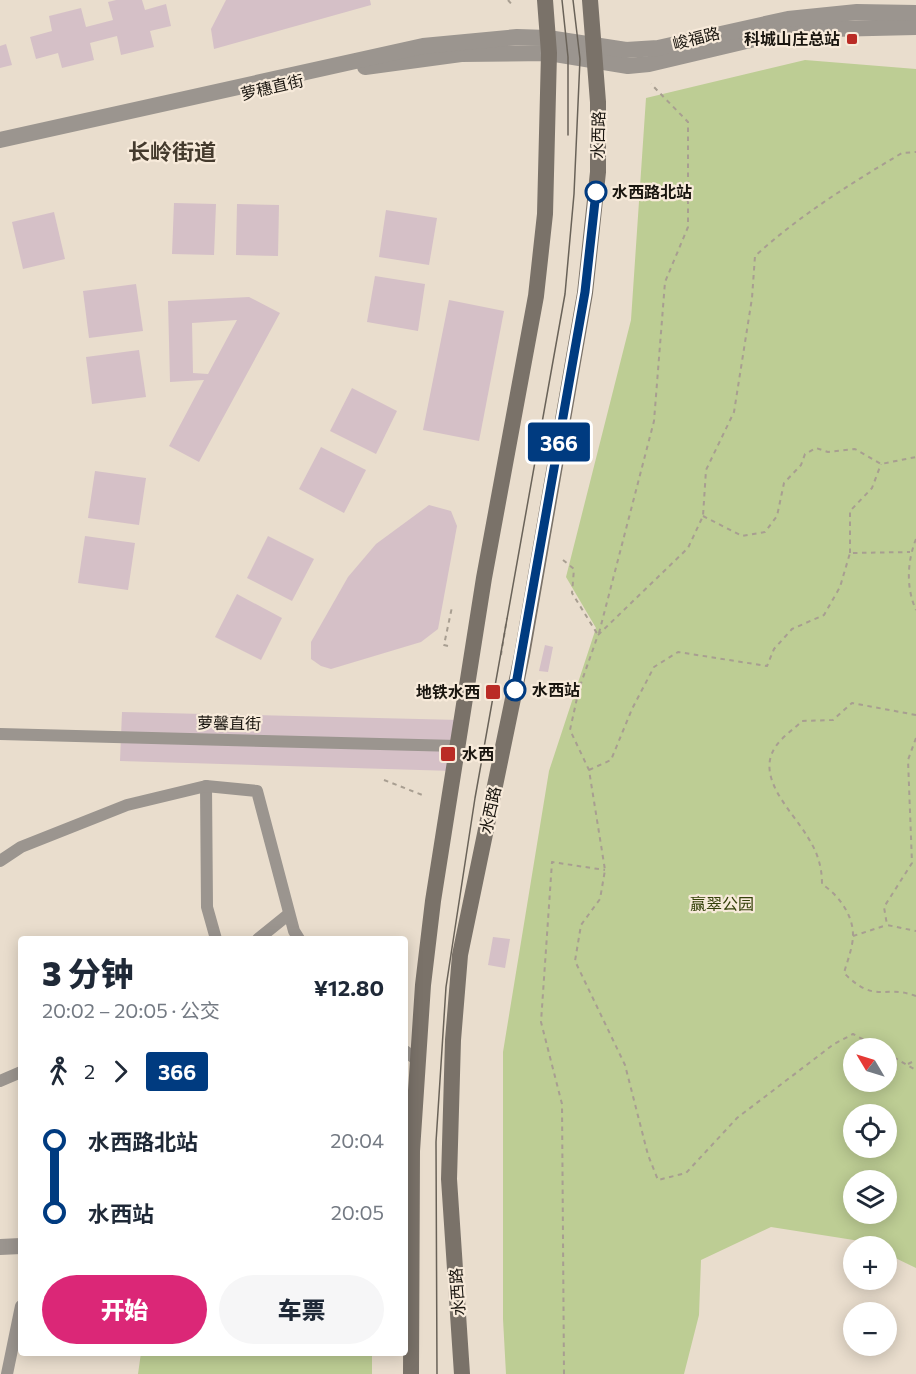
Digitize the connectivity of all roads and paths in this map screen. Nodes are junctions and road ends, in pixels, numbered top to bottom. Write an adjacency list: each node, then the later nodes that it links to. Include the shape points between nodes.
1 (508, 0): 4 (path)
2 (545, 0): 7 (main road)
3 (590, 0): 8 (main road, 水西路)
4 (513, 6)
5 (916, 14): 8 (street, 峻福路, via 857,12 788,19 658,48)
6 (916, 27): 8 (street, 峻福路, via 804,31 628,66)
7 (548, 46): 8 (street, 峻福路); 10 (street, 萝穗直街, via 466,40 386,52); 11 (street, 萝穗直街, via 358,68); 29 (main road, via 545,214 536,296 482,588)
8 (594, 54): 61 (main road, 水西路, via 598,172 585,292 522,655 460,955 449,1179)
9 (651, 84): 23 (path, via 688,122 688,227 665,282 654,420)
10 (0, 140)
11 (0, 149)
12 (916, 152): 15 (path, via 902,153 830,196 755,256 734,412 706,470)
13 (916, 457): 14 (path)
14 (881, 464): 15 (path, via 855,449 828,452 816,448 805,453 801,465 784,483 777,516 765,532 741,536); 18 (path, via 872,488 850,511)
15 (703, 516): 23 (path, via 688,548)
16 (916, 538): 17 (path)
17 (910, 552): 18 (path); 21 (path, via 908,593)
18 (850, 553): 30 (path, via 840,587 824,615 792,629 774,649 766,666 678,652 654,667 611,760)
19 (562, 560): 23 (path, via 574,569 572,593)
20 (452, 607): 24 (path, via 444,645)
21 (916, 610)
22 (507, 618): 25 (path)
23 (598, 635): 30 (path, via 570,730)
24 (448, 646)
25 (501, 655)
26 (916, 715): 42 (path, via 852,703 833,720 802,721 775,747 769,769 780,800 808,836 822,866 822,884 837,894)
27 (0, 734): 29 (street, 萝馨直街)
28 (916, 738): 37 (path, via 908,760 912,863 884,908)
29 (458, 746): 47 (main road)
30 (589, 770): 35 (path)
31 (384, 780): 33 (path)
32 (206, 786): 34 (street, via 127,805 21,847); 36 (street, via 257,791); 39 (street, via 207,907)
33 (425, 796)
34 (0, 861)
35 (605, 870): 46 (path, via 600,899 581,925 575,961 625,1065 658,1180 686,1173 737,1118); 62 (path, via 552,862 541,1022 562,1104)
36 (289, 914): 40 (street); 41 (street)
37 (887, 925): 38 (path); 42 (path)
38 (916, 932)
39 (215, 936)
40 (262, 936)
41 (297, 936)
42 (853, 936): 43 (path, via 844,973 858,988)
43 (916, 996)
44 (845, 1038): 45 (path, via 853,1034)
45 (860, 1038)
46 (843, 1039)
47 (411, 1055): 56 (main road)
48 (897, 1059): 50 (path)
49 (916, 1060): 50 (path)
50 (907, 1065): 51 (path)
51 (916, 1070)
52 (18, 1073): 53 (street)
53 (0, 1081)
54 (18, 1246): 55 (street)
55 (0, 1247)
56 (408, 1280)
57 (18, 1322): 59 (street)
58 (408, 1328): 60 (main road)
59 (8, 1374)
60 (411, 1374)
61 (462, 1374)
62 (564, 1374)

